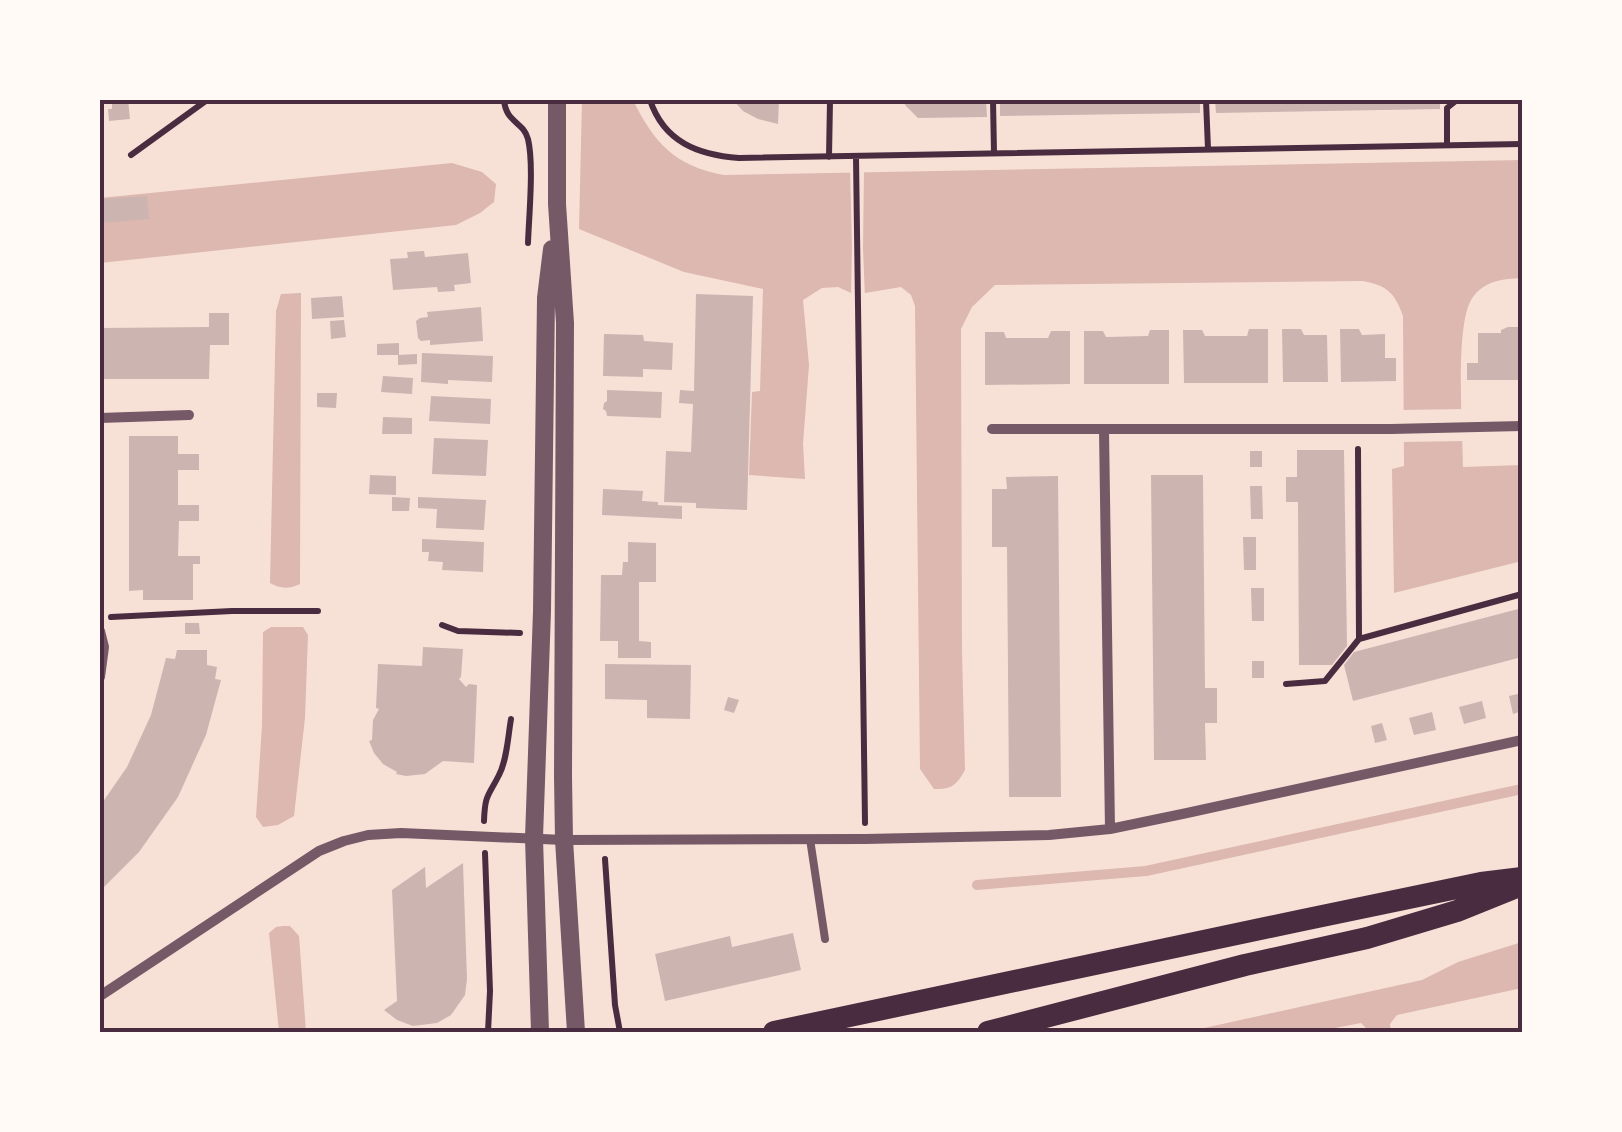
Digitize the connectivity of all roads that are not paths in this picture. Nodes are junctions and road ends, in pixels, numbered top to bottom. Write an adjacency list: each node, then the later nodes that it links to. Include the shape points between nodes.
1 (556, 100): 2 (street)
2 (557, 204): 12 (street, via 546,298); 14 (street, via 565,323)
3 (189, 415): 4 (street)
4 (100, 418)
5 (1522, 426): 7 (street)
6 (992, 430): 7 (street)
7 (1104, 430): 11 (street)
8 (100, 631): 9 (street)
9 (100, 677)
10 (1522, 740): 11 (street)
11 (1110, 829): 13 (street)
12 (534, 838): 14 (street); 17 (street, via 368,834 320,850); 18 (street)
13 (810, 838): 14 (street); 16 (lane)
14 (564, 840): 19 (street)
15 (1522, 881): 20 (main road, via 1356,908); 21 (main road, via 1457,911 1367,938)
16 (825, 939)
17 (100, 996)
18 (540, 1032)
19 (576, 1032)
20 (774, 1032)
21 (988, 1032)

